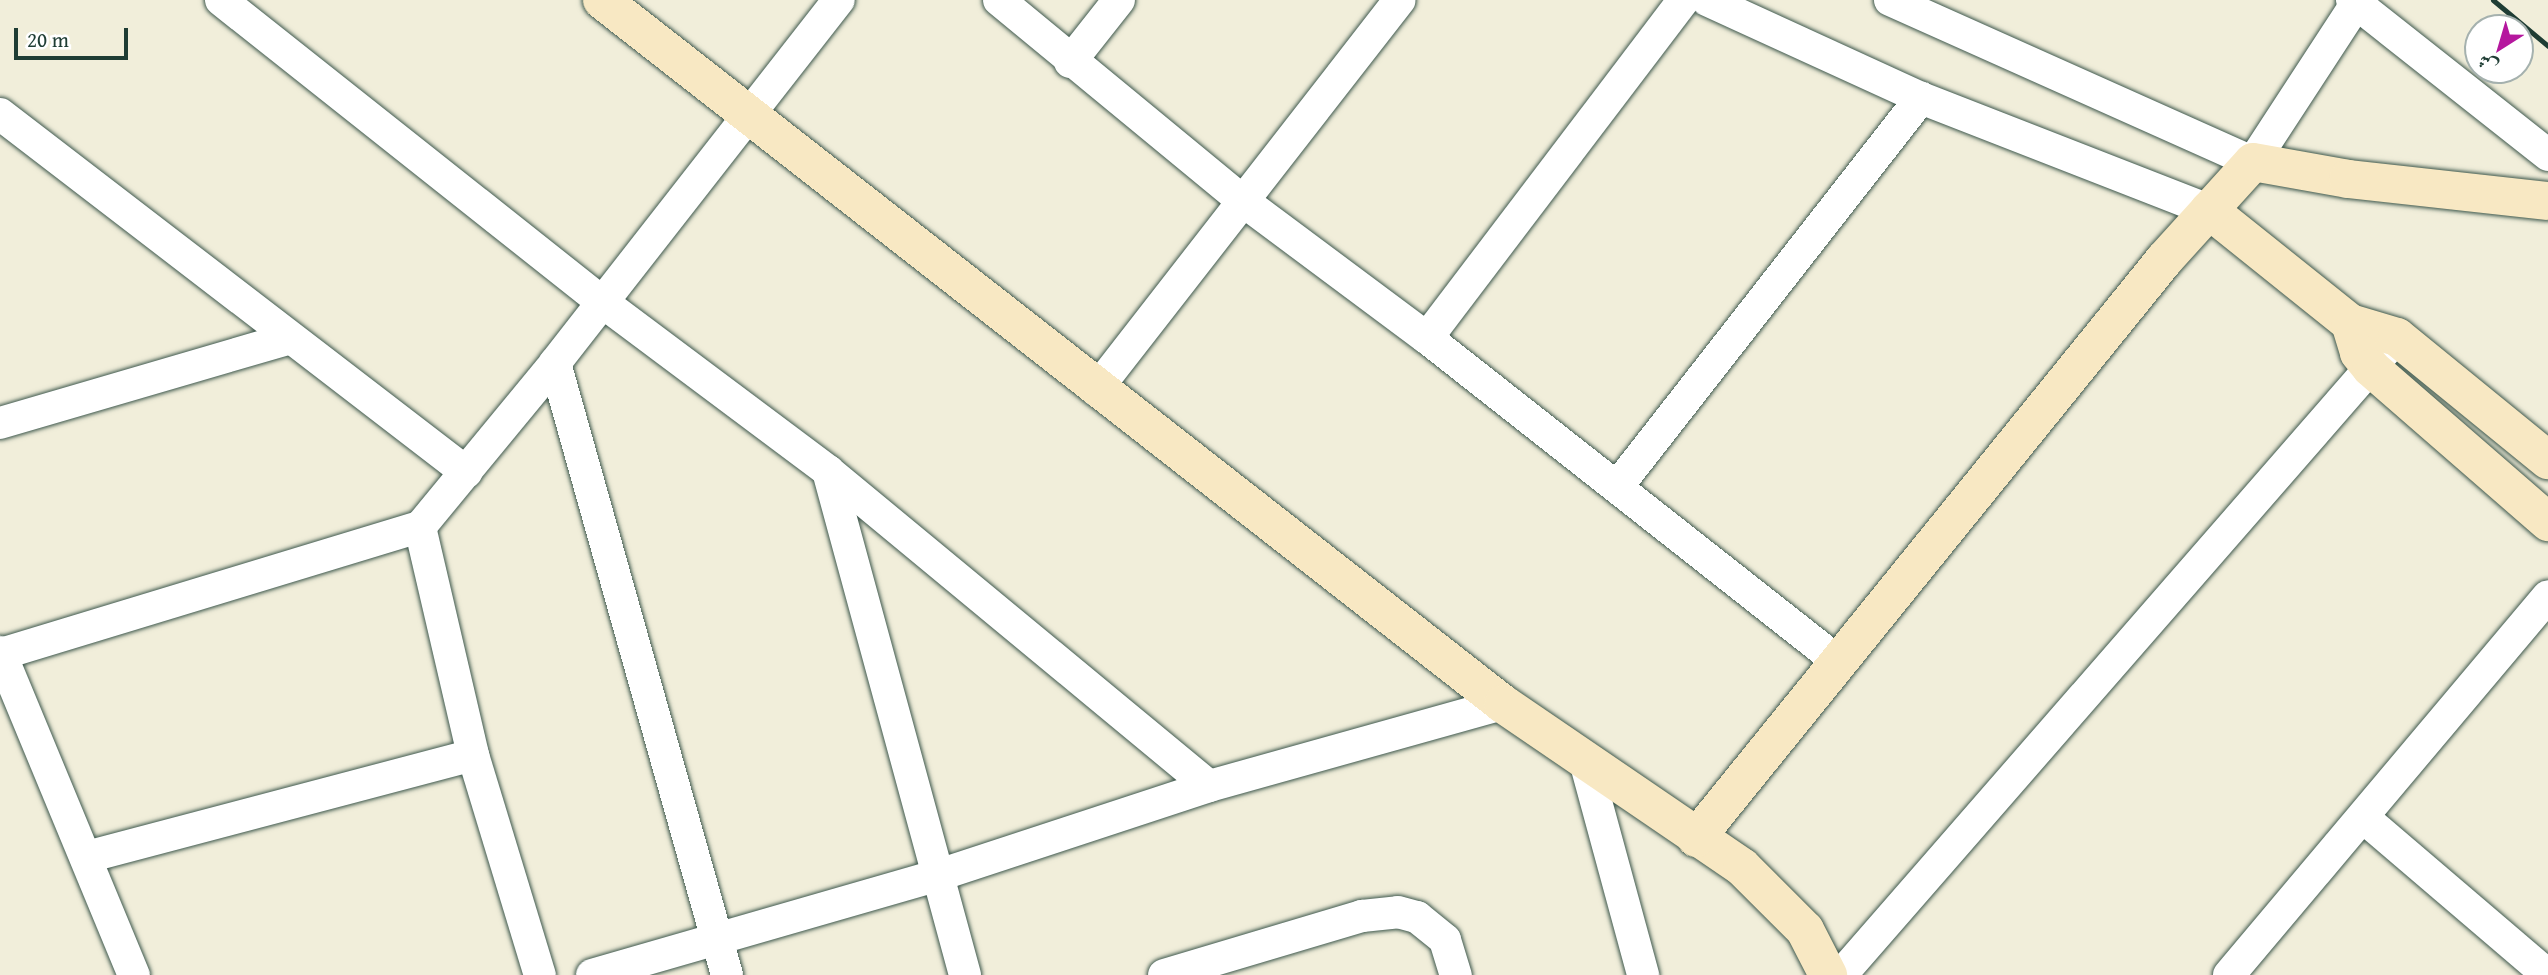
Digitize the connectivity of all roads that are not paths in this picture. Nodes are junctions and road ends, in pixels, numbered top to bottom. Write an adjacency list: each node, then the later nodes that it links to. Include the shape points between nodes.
1 (221, 0): 20 (street)
2 (602, 0): 14 (street)
3 (839, 0): 14 (street)
4 (999, 0): 11 (street)
5 (1119, 0): 11 (street)
6 (1400, 0): 17 (street)
7 (1684, 0): 23 (street)
8 (1707, 0): 12 (street)
9 (1890, 0): 16 (street)
10 (2354, 2): 15 (street); 16 (street)
11 (1070, 62): 17 (street)
12 (1921, 98): 19 (street); 32 (street)
13 (0, 114): 24 (street)
14 (748, 117): 20 (street); 27 (street)
15 (2548, 155)
16 (2253, 162): 18 (street, via 2348,179); 19 (street)
17 (1243, 201): 23 (street); 27 (street)
18 (2548, 201)
19 (2210, 210): 21 (street); 37 (street, via 2164,260)
20 (601, 301): 25 (street); 30 (street)
21 (2350, 323): 22 (street); 26 (street, via 2359,354)
22 (2397, 337): 26 (street); 29 (street)
23 (1427, 338): 32 (street)
24 (287, 339): 28 (street); 31 (street)
25 (555, 362): 31 (street); 46 (street)
26 (2371, 368): 33 (street); 56 (street)
27 (1096, 390): 38 (street)
28 (0, 423)
29 (2548, 460)
30 (828, 471): 41 (street); 45 (street)
31 (466, 472): 34 (street)
32 (1617, 487): 37 (street)
33 (2548, 522)
34 (420, 527): 36 (street); 39 (street)
35 (2548, 596): 42 (street)
36 (0, 653): 44 (street)
37 (1840, 663): 43 (street)
38 (1503, 704): 40 (street); 41 (street)
39 (472, 755): 44 (street); 48 (street)
40 (1585, 761): 43 (street); 54 (street)
41 (1209, 786): 45 (street)
42 (2364, 818): 57 (street); 58 (street)
43 (1696, 838): 55 (street, via 1742,867 1775,897 1805,930)
44 (87, 857): 47 (street)
45 (936, 876): 46 (street); 51 (street)
46 (717, 942): 49 (street); 50 (street)
47 (134, 975)
48 (540, 975)
49 (592, 975)
50 (727, 975)
51 (965, 975)
52 (1164, 975): 53 (street, via 1362,916 1398,912 1418,917 1445,940)
53 (1456, 975)
54 (1643, 975)
55 (1828, 975)
56 (1841, 975)
57 (2229, 975)
58 (2548, 975)

